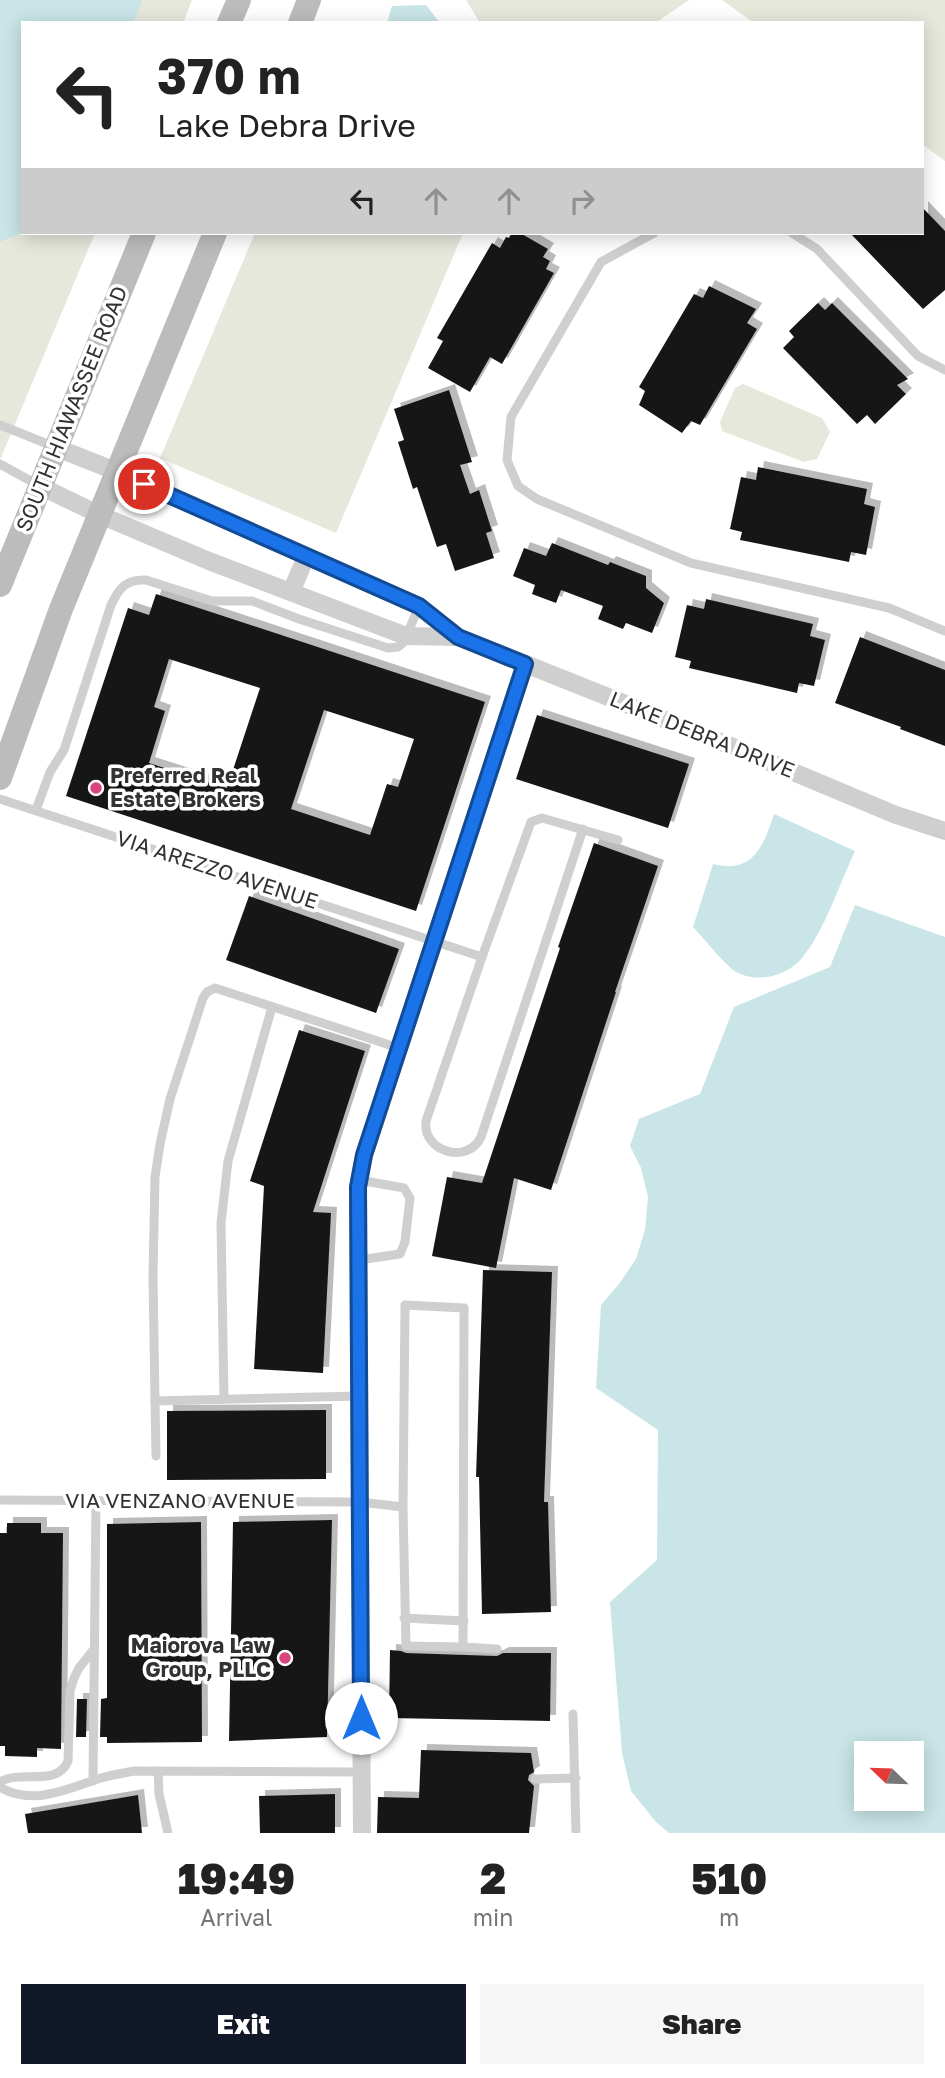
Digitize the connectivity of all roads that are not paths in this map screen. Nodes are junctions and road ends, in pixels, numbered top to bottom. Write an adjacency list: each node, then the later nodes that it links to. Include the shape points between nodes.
1 (239, 0): 3 (street)
2 (309, 0): 4 (street)
3 (230, 21)
4 (300, 21)
5 (143, 235): 11 (street, SOUTH HIAWASSEE ROAD)
6 (214, 235): 13 (street)
7 (650, 235): 20 (lane, via 601,262 511,417 507,460 517,486 537,499 691,563 889,608)
8 (795, 235): 9 (lane, via 817,249 918,356)
9 (945, 370)
10 (0, 425): 11 (lane)
11 (57, 448): 13 (street, LAKE DEBRA DRIVE); 14 (street, SOUTH HIAWASSEE ROAD)
12 (0, 464): 14 (lane)
13 (118, 472): 15 (street); 16 (street, LAKE DEBRA DRIVE)
14 (40, 486): 15 (street, LAKE DEBRA DRIVE); 17 (street, SOUTH HIAWASSEE ROAD)
15 (100, 514): 18 (street, LAKE DEBRA DRIVE); 24 (street)
16 (306, 557): 18 (street); 19 (street, LAKE DEBRA DRIVE)
17 (0, 585)
18 (291, 592): 21 (street, LAKE DEBRA DRIVE)
19 (419, 606): 21 (lane); 22 (street, LAKE DEBRA DRIVE)
20 (945, 631)
21 (406, 636): 22 (street, LAKE DEBRA DRIVE); 26 (lane, via 401,645 388,648 252,601 212,601 146,580 127,582 111,604 64,750)
22 (458, 637): 23 (street, LAKE DEBRA DRIVE)
23 (525, 664): 28 (street, LAKE DEBRA DRIVE); 30 (street)
24 (0, 778)
25 (0, 799): 26 (lane, VIA AREZZO AVENUE)
26 (36, 810): 30 (lane, VIA AREZZO AVENUE)
27 (583, 829): 29 (lane); 31 (lane, via 542,818 531,822); 31 (lane, via 481,1137 471,1150 455,1152 428,1139 426,1121)
28 (945, 831)
29 (618, 840)
30 (434, 940): 31 (lane, VIA AREZZO AVENUE); 33 (street)
31 (482, 957)
32 (272, 1007): 33 (lane); 37 (lane, via 228,1161 221,1223); 38 (lane, via 215,988 207,992 170,1099 155,1177)
33 (399, 1048): 34 (street)
34 (359, 1180): 35 (street); 35 (lane, via 404,1188 410,1198 400,1254)
35 (359, 1260): 36 (street)
36 (359, 1396): 37 (lane); 42 (street)
37 (224, 1399): 38 (lane)
38 (155, 1401): 39 (lane)
39 (156, 1455)
40 (0, 1500): 41 (lane, VIA VENZANO AVENUE)
41 (96, 1501): 42 (lane, VIA VENZANO AVENUE); 47 (lane)
42 (360, 1502): 43 (lane, VIA VENZANO AVENUE); 51 (street)
43 (403, 1507): 44 (lane); 45 (lane, via 405,1305 464,1308)
44 (404, 1618): 45 (lane); 46 (lane, via 406,1646)
45 (464, 1621): 46 (lane)
46 (463, 1647): 48 (lane)
47 (94, 1649): 54 (lane); 55 (lane, via 79,1668 70,1691 66,1767 52,1775 7,1777)
48 (497, 1649)
49 (573, 1714): 52 (lane)
50 (158, 1771): 51 (lane); 54 (lane, via 134,1771); 58 (lane)
51 (362, 1772): 59 (street)
52 (576, 1778): 53 (lane); 57 (lane)
53 (535, 1779)
54 (93, 1781): 56 (lane, via 55,1795 26,1795)
55 (0, 1782)
56 (0, 1787)
57 (579, 1832)
58 (167, 1833)
59 (362, 1833)

